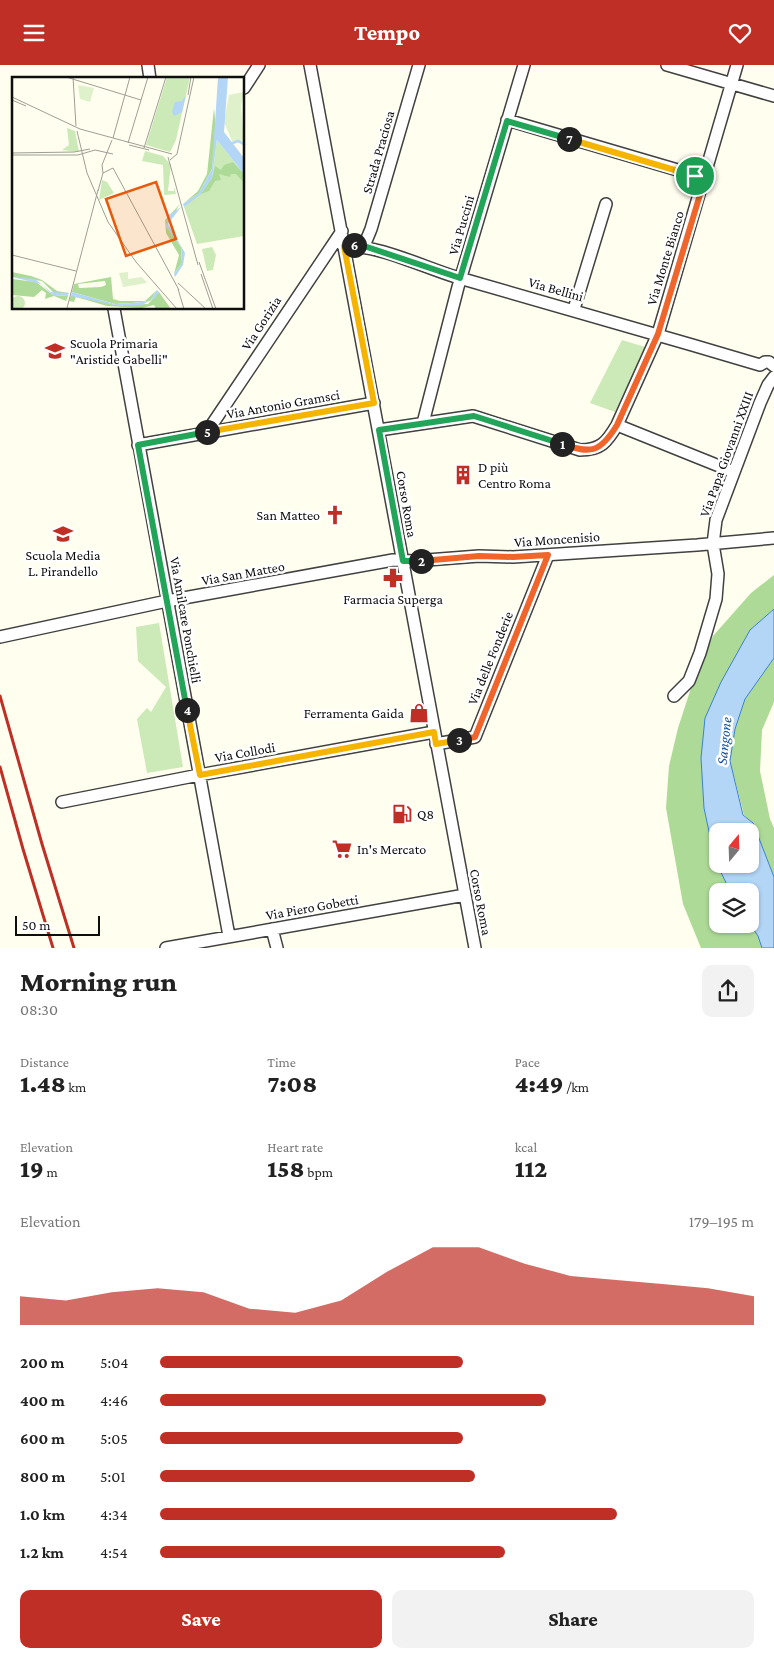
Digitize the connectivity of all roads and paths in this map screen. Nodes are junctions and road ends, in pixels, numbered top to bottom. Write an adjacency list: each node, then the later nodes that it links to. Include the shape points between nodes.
1 (259, 65): 8 (street)
2 (310, 65): 13 (street, Corso Roma)
3 (419, 65): 15 (street, Strada Praciosa)
4 (524, 65): 10 (street, Via Puccini)
5 (666, 65): 7 (street)
6 (738, 65): 7 (street, Via Monte Bianco)
7 (732, 84): 9 (street); 11 (street, Via Monte Bianco)
8 (245, 86)
9 (774, 96)
10 (507, 121): 11 (street); 16 (street, Via Puccini)
11 (705, 178): 19 (street, Via Monte Bianco)
12 (606, 203): 17 (street)
13 (342, 231): 14 (street, Corso Roma); 26 (street, Via Gorizia)
14 (344, 246): 15 (street, Via Bellini); 22 (street, Corso Roma)
15 (364, 246): 16 (street, Via Bellini)
16 (460, 278): 17 (street, Via Bellini); 23 (street, Via Puccini)
17 (574, 309): 19 (street, Via Bellini)
18 (114, 310): 27 (street, Via Amilcare Ponchielli)
19 (658, 334): 20 (street, Via Bellini, via 760,365 766,374 771,373); 24 (street, Via Monte Bianco)
20 (774, 367)
21 (774, 377): 28 (street, Via Papa Giovanni XXIII, via 760,403)
22 (374, 403): 25 (street, Corso Roma); 26 (street, Via Antonio Gramsci)
23 (423, 423): 24 (street, Via Monte Bianco, via 474,416 580,450 601,446); 25 (street, Via Monte Bianco)
24 (617, 425): 28 (street)
25 (379, 430): 32 (street, Corso Roma)
26 (208, 432): 27 (street, Via Antonio Gramsci)
27 (138, 445): 33 (street, Via Amilcare Ponchielli)
28 (734, 472): 30 (street, Via Papa Giovanni XXIII, via 716,520)
29 (774, 538): 30 (street, Via Moncenisio)
30 (713, 544): 31 (street, Via Moncenisio); 35 (street, via 718,574 716,599 689,681)
31 (548, 555): 32 (street, Via Moncenisio); 37 (street, Via delle Fonderie, via 475,737)
32 (403, 561): 33 (street, Via San Matteo); 36 (street, Corso Roma)
33 (167, 601): 34 (street, Via San Matteo); 38 (street, Via Amilcare Ponchielli)
34 (0, 637)
35 (674, 696)
36 (434, 732): 37 (street, Corso Roma); 38 (street, Via Collodi)
37 (436, 744): 40 (street, Corso Roma)
38 (200, 775): 39 (street, Via Collodi); 42 (street, Via Amilcare Ponchielli)
39 (62, 803)
40 (465, 895): 41 (street, Via Piero Gobetti); 45 (street, Corso Roma)
41 (272, 929): 42 (street, Via Piero Gobetti); 44 (street)
42 (229, 936): 43 (street, Via Piero Gobetti)
43 (166, 948)
44 (277, 948)
45 (475, 948)

